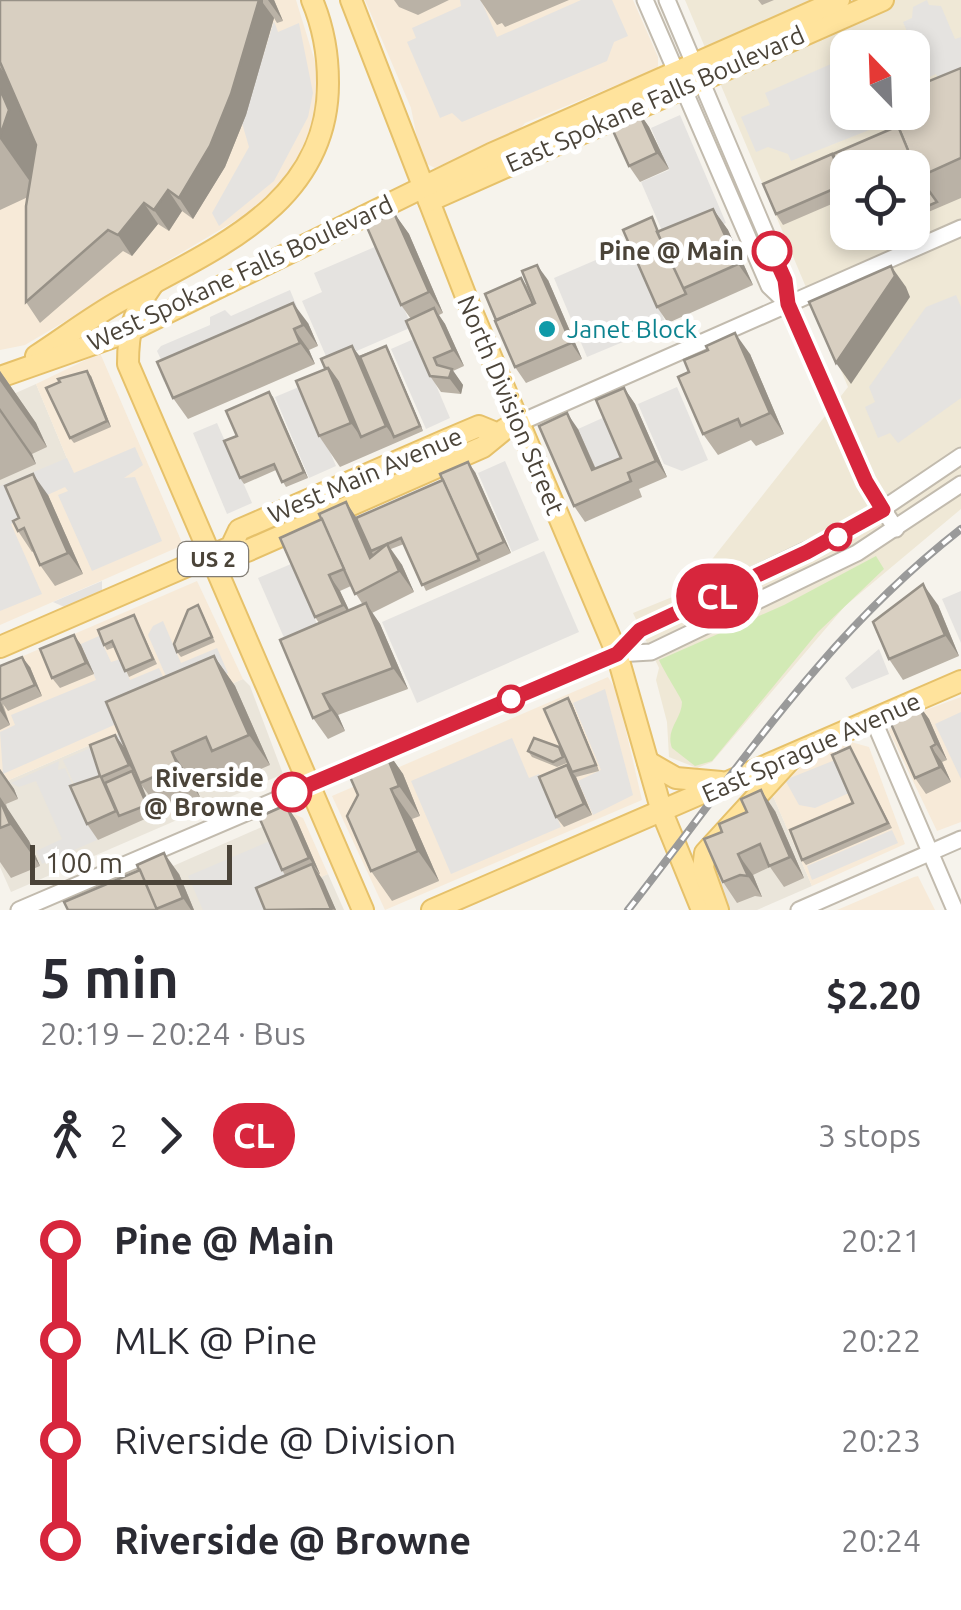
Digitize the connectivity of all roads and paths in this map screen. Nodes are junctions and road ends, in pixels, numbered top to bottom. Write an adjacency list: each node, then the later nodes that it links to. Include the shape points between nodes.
1 (312, 0): 10 (main road, via 324,39 328,107 300,176 244,233)
2 (350, 0): 8 (main road, North Division Street)
3 (645, 0): 7 (street)
4 (667, 0): 7 (street)
5 (839, 0): 7 (main road, East Spokane Falls Boulevard)
6 (883, 0): 7 (main road, East Spokane Falls Boulevard)
7 (689, 74): 8 (main road, East Spokane Falls Boulevard); 11 (street, via 785,280)
8 (426, 194): 12 (main road, West Spokane Falls Boulevard); 14 (main road, North Division Street)
9 (961, 228): 11 (street)
10 (153, 284): 12 (main road); 13 (main road)
11 (788, 304): 14 (street); 17 (street)
12 (128, 332): 13 (main road, West Spokane Falls Boulevard); 19 (main road, US 2, via 128,364)
13 (5, 375)
14 (519, 423): 19 (main road, West Main Avenue, via 496,433 479,426 446,440 239,530); 21 (main road, North Division Street)
15 (961, 456): 17 (street)
16 (961, 484): 18 (street)
17 (883, 510): 18 (street); 21 (street, via 640,630)
18 (896, 530): 21 (street, via 651,652)
19 (221, 552): 20 (main road, West Main Avenue); 27 (main road, US 2)
20 (0, 647)
21 (617, 654): 25 (main road, North Division Street); 27 (street)
22 (961, 682): 23 (main road, East Sprague Avenue)
23 (873, 719): 24 (main road, East Sprague Avenue); 30 (street)
24 (799, 751): 26 (main road, East Sprague Avenue); 35 (main road, via 705,853 703,868)
25 (648, 762): 26 (main road, via 682,780); 28 (main road, North Division Street)
26 (730, 782): 28 (main road, East Sprague Avenue)
27 (311, 783): 31 (street); 32 (main road, US 2)
28 (662, 812): 33 (main road, East Sprague Avenue); 34 (main road, North Division Street)
29 (961, 839): 30 (street)
30 (931, 852): 36 (street); 37 (street)
31 (19, 910)
32 (363, 910)
33 (432, 910)
34 (702, 910)
35 (718, 910)
36 (799, 910)
37 (955, 910)

